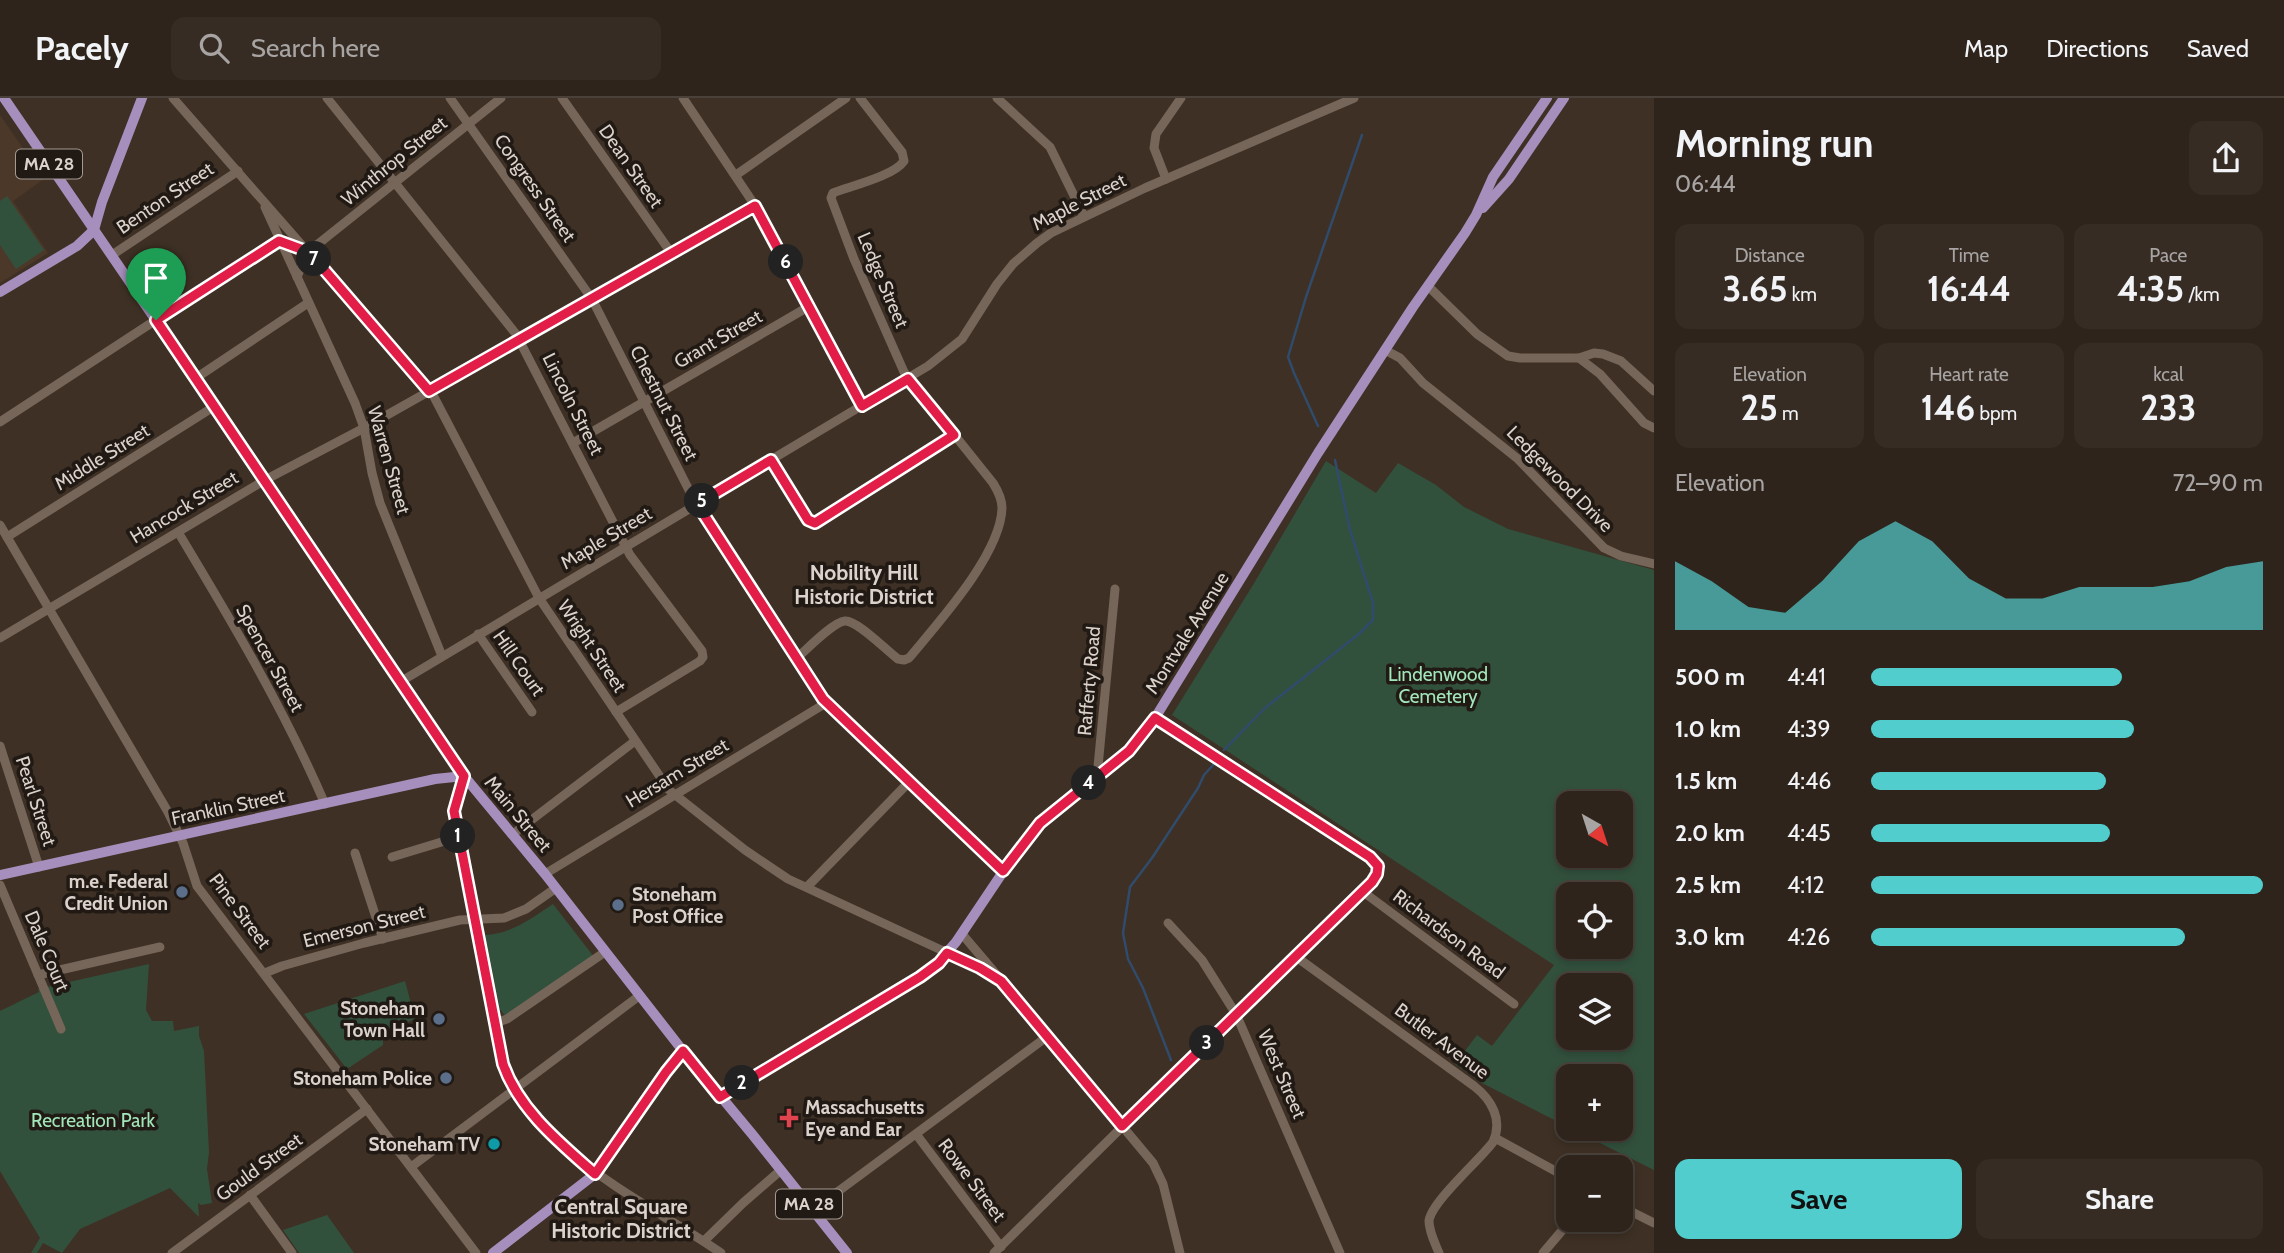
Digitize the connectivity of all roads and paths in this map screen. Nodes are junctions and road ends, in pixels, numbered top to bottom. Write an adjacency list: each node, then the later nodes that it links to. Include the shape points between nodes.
1 (4, 98): 25 (main road, Main Street / MA 28)
2 (142, 98): 25 (main road)
3 (173, 98): 17 (street, Warren Street)
4 (327, 98): 20 (street, Lincoln Street)
5 (450, 98): 16 (street, Congress Street)
6 (501, 98): 16 (street, Winthrop Street)
7 (562, 98): 28 (street, Dean Street)
8 (846, 98): 18 (street)
9 (860, 98): 41 (street, Ledge Street, via 902,152 904,161 891,171 831,194 832,202)
10 (998, 98): 24 (street, via 1050,147)
11 (1181, 98): 19 (street, via 1156,134 1154,148)
12 (1354, 98): 19 (street, Maple Street)
13 (1547, 98): 23 (main road, Montvale Avenue, via 1493,177)
14 (1564, 98): 23 (main road, Montvale Avenue, via 1509,178)
15 (686, 99): 18 (street)
16 (468, 124): 20 (street, Winthrop Street); 33 (street, Congress Street)
17 (238, 171): 21 (street, Warren Street); 29 (street, Benton Street)
18 (736, 175): 22 (street)
19 (1166, 179): 24 (street, Maple Street)
20 (396, 182): 27 (street, Winthrop Street); 37 (street, Lincoln Street)
21 (262, 199): 26 (street, Warren Street); 27 (street, Warren Street)
22 (755, 206): 28 (street, Hancock Street); 35 (street)
23 (1476, 215): 31 (main road, Montvale Avenue)
24 (1084, 216): 41 (street, Maple Street, via 1027,251 1002,278 957,345)
25 (94, 230): 29 (main road, Main Street / MA 28); 32 (main road, via 77,246)
26 (279, 241): 27 (street); 30 (street, Warren Street); 36 (street)
27 (309, 252): 30 (street, Winthrop Street); 42 (street, Wright Street)
28 (672, 254): 33 (street, Hancock Street)
29 (111, 255): 36 (main road, Main Street / MA 28)
30 (297, 277): 34 (street, Warren Street)
31 (1428, 286): 38 (main road, Montvale Avenue); 39 (street, via 1477,334 1508,356)
32 (0, 292)
33 (592, 299): 37 (street, Hancock Street); 44 (street, Chestnut Street)
34 (308, 303): 40 (street); 48 (street, Warren Street)
35 (808, 307): 44 (street, Grant Street); 46 (street)
36 (156, 320): 40 (main road, Main Street / MA 28); 47 (street)
37 (520, 340): 42 (street, Hancock Street); 51 (street, Lincoln Street)
38 (1385, 350): 59 (street, Ledgewood Drive, via 1518,458 1604,548); 71 (main road, Montvale Avenue)
39 (1579, 358): 43 (street, via 1594,353 1612,357); 49 (street)
40 (196, 378): 45 (main road, Main Street / MA 28)
41 (908, 379): 46 (street, Maple Street); 50 (street, Ledge Street)
42 (429, 391): 48 (street, Hancock Street); 61 (street, Wright Street)
43 (1654, 391)
44 (643, 402): 51 (street, Grant Street); 54 (street, Chestnut Street)
45 (215, 406): 53 (main road, Main Street / MA 28); 57 (street, Middle Street)
46 (862, 406): 52 (street, Maple Street)
47 (0, 422)
48 (364, 428): 53 (street, Hancock Street); 65 (street, Warren Street, via 380,503)
49 (1654, 428)
50 (954, 435): 52 (street, via 815,523 808,520); 66 (street, Ledge Street, via 993,483 1002,503 995,535 976,573 906,660 896,658 845,621)
51 (573, 443): 58 (street, Lincoln Street)
52 (771, 460): 54 (street, Maple Street)
53 (265, 480): 56 (street, Hancock Street); 67 (main road, Main Street / MA 28)
54 (697, 504): 58 (street, Maple Street); 66 (street, Chestnut Street)
55 (0, 525): 57 (street, Pine Street)
56 (178, 532): 62 (street, Hancock Street); 78 (street, Spencer Street, via 272,697)
57 (7, 537): 62 (street, Pine Street)
58 (625, 546): 61 (street, Maple Street); 70 (street, Lincoln Street, via 703,656)
59 (1654, 564)
60 (1115, 589): 75 (street, Rafferty Road)
61 (539, 598): 63 (street, Maple Street); 70 (street, Wright Street)
62 (50, 608): 64 (street, Hancock Street); 80 (street, Pine Street)
63 (478, 634): 65 (street, Maple Street); 69 (street, Hill Court)
64 (0, 638)
65 (442, 656): 67 (street, Maple Street)
66 (797, 658): 68 (street, Chestnut Street)
67 (400, 682): 74 (main road, Main Street / MA 28)
68 (826, 703): 76 (street, Chestnut Street); 77 (street, Hersam Street)
69 (532, 712)
70 (616, 712): 72 (street, Wright Street)
71 (1155, 718): 75 (main road, Montvale Avenue, via 1136,744); 91 (street, via 1373,858 1378,872)
72 (635, 741): 77 (street, Wright Street); 79 (street)
73 (0, 746): 84 (street, Pearl Street)
74 (464, 776): 78 (main road, Franklin Street); 79 (main road, Main Street / MA 28); 81 (street, via 454,809)
75 (1097, 777): 85 (main road, Montvale Avenue, via 1040,823)
76 (909, 782): 85 (street, Chestnut Street); 89 (street)
77 (674, 795): 86 (street, Hersam Street); 89 (street, Wright Street, via 752,855)
78 (325, 804): 80 (main road, Franklin Street)
79 (513, 834): 86 (main road, Main Street / MA 28)
80 (180, 835): 84 (main road, Franklin Street); 100 (street, Pine Street, via 197,886)
81 (458, 837): 83 (street); 92 (street)
82 (355, 853): 95 (street)
83 (391, 857)
84 (39, 867): 87 (main road, Franklin Street)
85 (1003, 871): 94 (main road, Montvale Avenue)
86 (545, 874): 90 (main road, Main Street / MA 28)
87 (0, 875)
88 (0, 885): 101 (street, Dale Court)
89 (807, 887): 98 (street, Wright Street)
90 (556, 888): 92 (street, Emerson Street, via 519,913); 97 (main road, Main Street / MA 28)
91 (1362, 891): 99 (street); 104 (street, Richardson Road)
92 (474, 920): 95 (street, Emerson Street, via 460,919); 106 (street)
93 (1168, 923): 105 (street, West Street, via 1202,960)
94 (962, 934): 98 (main road, Montvale Avenue); 102 (street)
95 (383, 939): 100 (street, Emerson Street)
96 (160, 947): 101 (street)
97 (605, 952): 103 (main road, Main Street / MA 28); 106 (street)
98 (947, 953): 102 (street, Wright Street); 111 (main road, Montvale Avenue, via 920,977)
99 (1295, 956): 105 (street); 115 (street, Butler Avenue, via 1480,1091 1495,1112)
100 (265, 973): 112 (street, Pine Street)
101 (38, 975): 107 (street, Dale Court)
102 (1001, 981): 108 (street)
103 (639, 996): 109 (main road, Main Street / MA 28); 110 (street)
104 (1514, 1004)
105 (1236, 1014): 113 (street); 134 (street, West Street)
106 (495, 1023): 110 (street)
107 (61, 1029)
108 (1048, 1036): 113 (street); 114 (street)
109 (683, 1051): 111 (main road, Main Street / MA 28); 119 (main road)
110 (514, 1090): 116 (street); 119 (street)
111 (720, 1097): 117 (main road, Main Street / MA 28)
112 (367, 1109): 116 (street, Pine Street); 120 (street, Gould Street)
113 (1122, 1126): 126 (street); 133 (street, via 1160,1177)
114 (916, 1134): 121 (street); 126 (street, Rowe Street)
115 (1495, 1138): 118 (street); 135 (street, via 1431,1215 1430,1228)
116 (411, 1167): 130 (street, Pine Street)
117 (781, 1170): 121 (main road, Main Street / MA 28); 125 (street)
118 (1556, 1171)
119 (595, 1174): 125 (street); 131 (main road)
120 (250, 1195): 128 (street, Gould Street); 129 (street)
121 (813, 1210): 132 (main road, Main Street / MA 28)
122 (1633, 1212): 123 (street)
123 (1654, 1223)
124 (1561, 1232): 136 (street)
125 (704, 1241): 127 (street)
126 (997, 1250)
127 (717, 1252)
128 (172, 1253)
129 (292, 1253)
130 (476, 1253)
131 (494, 1253)
132 (847, 1253)
133 (1181, 1253)
134 (1340, 1253)
135 (1440, 1253)
136 (1543, 1253)

